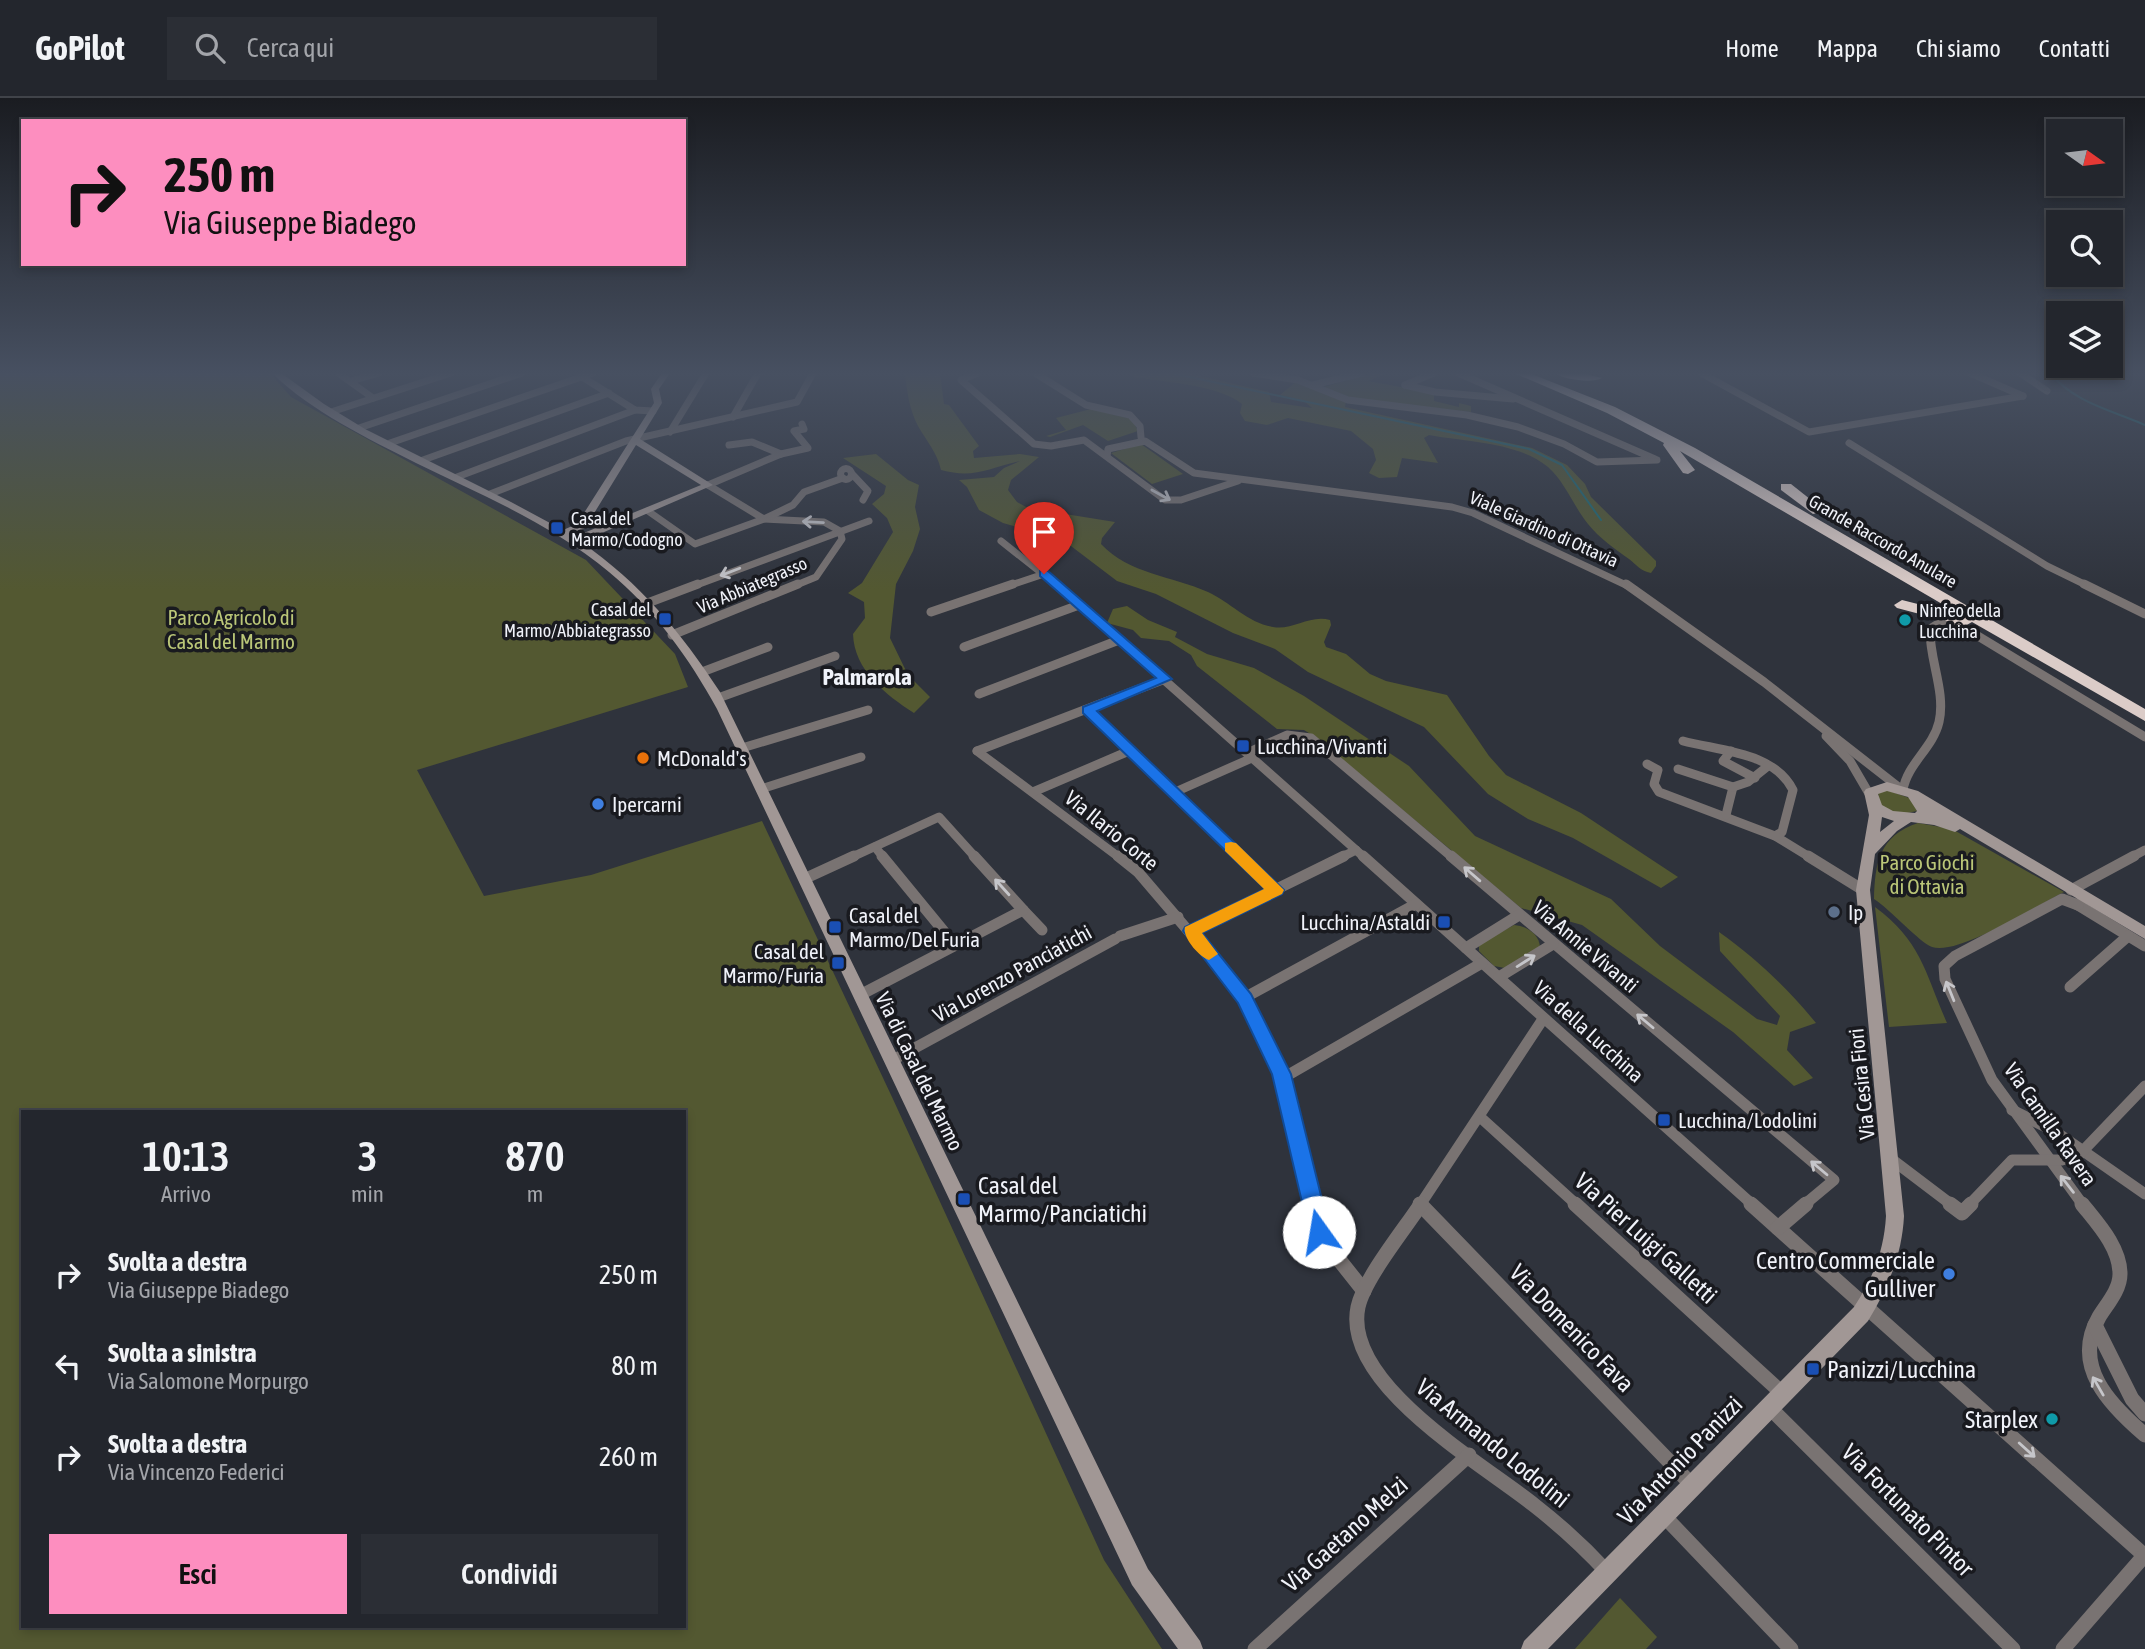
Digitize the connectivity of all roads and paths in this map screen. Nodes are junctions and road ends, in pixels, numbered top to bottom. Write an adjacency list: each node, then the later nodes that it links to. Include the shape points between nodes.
1 (395, 445): 22 (street, Via di Casal del Marmo)
2 (463, 445): 22 (street)
3 (541, 445): 24 (street)
4 (621, 445): 28 (street)
5 (632, 445): 33 (street)
6 (644, 445): 26 (street)
7 (760, 445): 20 (street)
8 (806, 445): 20 (street)
9 (1091, 445): 19 (street)
10 (1100, 445): 19 (street)
11 (1121, 445): 21 (street, via 1108,449)
12 (1152, 445): 25 (street, via 1188,471)
13 (1567, 445): 14 (street, via 1597,462 1657,460)
14 (1624, 445)
15 (1669, 445): 23 (highway)
16 (1676, 445): 52 (highway, Grande Raccordo Anulare)
17 (1694, 445): 36 (highway, Grande Raccordo Anulare)
18 (1853, 445): 44 (street, via 2047,566)
19 (1094, 447): 21 (street)
20 (780, 454): 26 (street)
21 (1107, 456): 25 (street, one-way to 25, via 1165,500 1181,500)
22 (423, 460): 24 (street, Via di Casal del Marmo)
23 (1688, 470)
24 (457, 477): 28 (street, Via di Casal del Marmo)
25 (1225, 481): 59 (street, Viale Giardino di Ottavia, via 1449,506 1473,513 1616,578)
26 (708, 485): 30 (street); 31 (street, Via Abbiategrasso)
27 (1786, 487): 36 (highway)
28 (490, 494): 37 (street, Via di Casal del Marmo)
29 (863, 500): 31 (street, via 868,491 852,471 845,470 838,474 844,478 804,492 793,505)
30 (648, 511): 31 (street, via 695,544); 35 (street)
31 (764, 519): 34 (street, Via Abbiategrasso, one-way to 31, via 824,522)
32 (869, 521): 34 (street)
33 (581, 527): 35 (street); 37 (street)
34 (840, 531): 40 (street, one-way to 40); 45 (street, Via Abbiategrasso, via 841,542 816,578)
35 (591, 534): 37 (street)
36 (1856, 538): 55 (highway, Grande Raccordo Anulare)
37 (566, 539): 40 (street, Via di Casal del Marmo, via 613,570)
38 (1001, 541): 39 (street, Via della Lucchina)
39 (1044, 574): 41 (street, Via della Lucchina); 43 (street)
40 (645, 604): 45 (street, Via di Casal del Marmo)
41 (1079, 605): 46 (street, Via della Lucchina); 48 (street)
42 (1902, 605): 52 (highway, via 1972,623)
43 (931, 612)
44 (2145, 614)
45 (672, 635): 50 (street, Via di Casal del Marmo)
46 (1119, 640): 51 (street, Via della Lucchina); 53 (street)
47 (768, 647): 50 (street)
48 (964, 647)
49 (835, 656): 54 (street)
50 (702, 672): 54 (street, Via di Casal del Marmo)
51 (1165, 679): 57 (street); 65 (street, Via della Lucchina)
52 (2097, 688): 58 (highway, Grande Raccordo Anulare)
53 (979, 694)
54 (718, 698): 62 (street, Via di Casal del Marmo)
55 (2145, 705)
56 (868, 710): 62 (street)
57 (1088, 710): 63 (street); 76 (street, Via Ilario Corte, via 977,751)
58 (2145, 716)
59 (1813, 721): 75 (street, Viale Giardino di Ottavia); 79 (street, Viale Giardino di Ottavia, via 1850,761)
60 (2145, 737): 75 (street, via 1968,630 1938,624 1930,629 1928,642 1940,721)
61 (1683, 741): 64 (street)
62 (742, 748): 74 (street, Via di Casal del Marmo)
63 (1129, 751): 76 (street); 77 (street)
64 (1731, 751): 67 (street); 69 (street)
65 (1249, 755): 77 (street, Via Annie Vivanti); 85 (street, Via della Lucchina); 95 (street, Via Annie Vivanti, one-way to 65, via 1307,735 1287,734)
66 (861, 757): 74 (street)
67 (1723, 761): 71 (street); 72 (street)
68 (1647, 764): 80 (street, via 1658,770 1654,784 1658,792)
69 (1768, 766): 71 (street); 82 (street, via 1787,777 1793,790 1782,832)
70 (1678, 769): 72 (street)
71 (1755, 778): 73 (street)
72 (1716, 781): 73 (street)
73 (1734, 787): 80 (street)
74 (761, 789): 88 (street, Via di Casal del Marmo)
75 (1902, 789): 78 (street); 79 (street, via 1878,787)
76 (1032, 792): 96 (street, Via Ilario Corte, via 1135,870)
77 (1173, 793): 89 (street)
78 (1916, 797): 81 (street, via 1924,809); 83 (street)
79 (1873, 800): 81 (street, via 1889,815); 87 (street, Via Cesira Fiori, via 1877,824)
80 (1726, 815): 82 (street)
81 (1912, 819): 83 (street, via 1941,822); 87 (street, via 1892,828)
82 (1775, 836): 90 (street)
83 (1982, 838): 91 (street)
84 (875, 847): 88 (street); 94 (street, one-way to 84, via 939,817); 102 (street)
85 (1356, 850): 89 (street); 93 (street, Via della Lucchina)
86 (2145, 850): 91 (street)
87 (1870, 851): 90 (street, Via Cesira Fiori)
88 (804, 879): 108 (street, Via di Casal del Marmo)
89 (1276, 890): 98 (street)
90 (1863, 890): 117 (street, Via Cesira Fiori)
91 (2071, 890): 92 (street)
92 (2082, 902): 99 (street); 100 (street); 114 (street, Via Camilla Ravera, one-way to 92, via 1954,1002 1944,966 1966,949 2062,899)
93 (1416, 904): 104 (street, Via della Lucchina); 109 (street)
94 (1023, 910): 97 (street); 102 (street)
95 (1519, 915): 101 (street, Via Annie Vivanti); 104 (street)
96 (1178, 917): 98 (street, Via Ilario Corte); 111 (street, Via Lorenzo Panciatichi, via 1117,937)
97 (1042, 929)
98 (1191, 931): 109 (street, Via Ilario Corte)
99 (2145, 933)
100 (2128, 936): 103 (street); 107 (street)
101 (1553, 944): 106 (street, one-way to 101); 121 (street, Via Annie Vivanti, one-way to 101, via 1834,1180)
102 (955, 945): 108 (street)
103 (2145, 946)
104 (1465, 948): 105 (street, Via della Lucchina)
105 (1482, 963): 106 (street, Via della Lucchina); 112 (street)
106 (1499, 977): 110 (street, Via della Lucchina)
107 (2070, 987)
108 (860, 995): 111 (street, Via di Casal del Marmo)
109 (1244, 998): 112 (street, Via Ilario Corte)
110 (1543, 1019): 115 (street, Via Armando Lodolini); 121 (street, Via della Lucchina)
111 (891, 1060): 133 (street, Via di Casal del Marmo, via 1140,1577)
112 (1283, 1078): 122 (street, Via Ilario Corte, via 1321,1237)
113 (2145, 1086): 116 (street)
114 (2011, 1110): 116 (street); 118 (street, Via Camilla Ravera)
115 (1480, 1117): 120 (street, Via Armando Lodolini); 125 (street, Via Pier Luigi Galletti)
116 (2084, 1152): 118 (street, via 2069,1160); 119 (street)
117 (1890, 1158): 118 (street, via 1962,1213 2012,1160); 123 (street, Via Cesira Fiori, via 1894,1240 1888,1266)
118 (2048, 1160): 124 (street, Via Camilla Ravera, one-way to 118, via 2118,1285 2118,1264 2099,1226)
119 (2145, 1194)
120 (1420, 1204): 122 (street, Via Armando Lodolini); 129 (street, Via Domenico Fava)
121 (1778, 1228): 123 (street, Via della Lucchina)
122 (1364, 1291): 128 (street, Via Armando Lodolini, via 1356,1321 1367,1359 1407,1405)
123 (1866, 1307): 125 (street, Via Antonio Panizzi); 131 (street, Via della Lucchina, one-way to 131)
124 (2095, 1325): 126 (street, via 2132,1399); 127 (street, Via Camilla Ravera, one-way to 124, via 2111,1406 2091,1374 2088,1345)
125 (1775, 1400): 129 (street, Via Antonio Panizzi); 137 (street, Via Fortunato Pintor)
126 (2145, 1414)
127 (2145, 1435)
128 (1469, 1455): 132 (street, Via Armando Lodolini, via 1568,1533); 134 (street, Via Gaetano Melzi)
129 (1691, 1484): 130 (street, Via Antonio Panizzi)
130 (1663, 1515): 132 (street, Via Antonio Panizzi); 136 (street)
131 (2145, 1556): 138 (street)
132 (1608, 1573): 135 (street, Via Antonio Panizzi)
133 (1192, 1649)
134 (1255, 1649)
135 (1532, 1649)
136 (1791, 1649)
137 (2013, 1649)
138 (2063, 1649)

